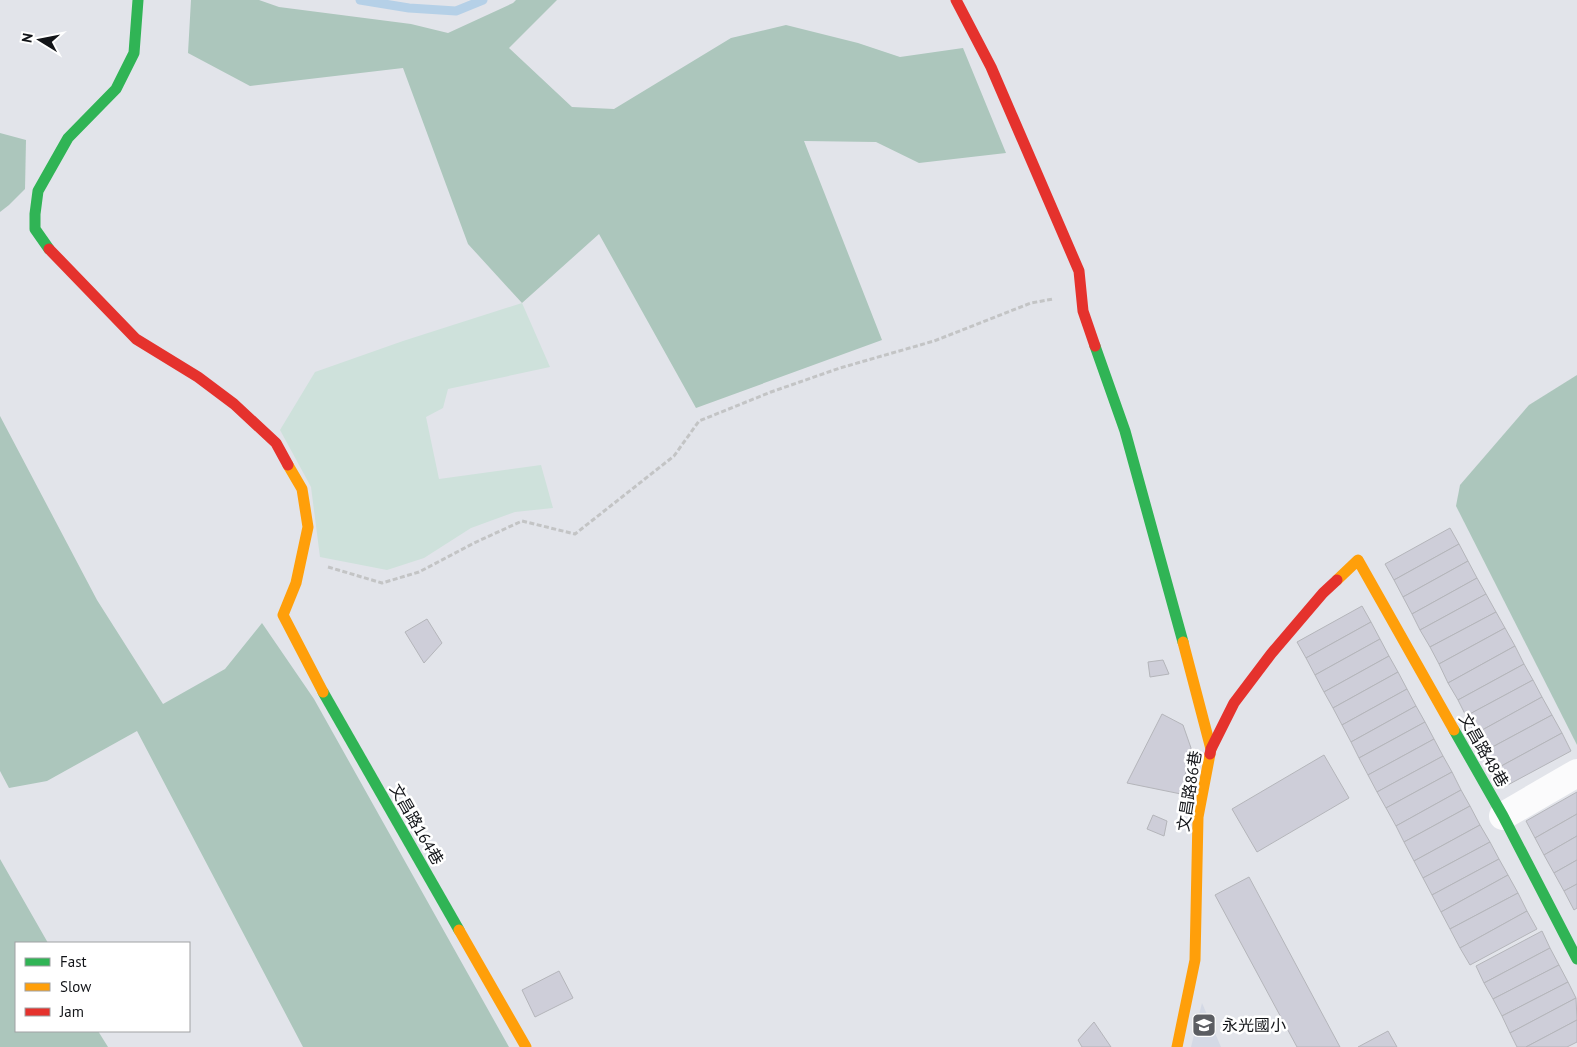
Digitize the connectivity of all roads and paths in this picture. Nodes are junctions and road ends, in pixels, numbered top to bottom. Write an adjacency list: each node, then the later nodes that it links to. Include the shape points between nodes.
1 (138, 0): 5 (street, via 134,53 116,90 68,138 38,191 35,229 52,254 136,339 220,393 276,443 302,489 308,527)
2 (956, 0): 3 (street, via 991,67 1079,271)
3 (1081, 292): 5 (path, via 1032,304 934,342 840,368 699,421 674,456 575,534 522,521 419,572 382,583); 6 (street, via 1082,311 1125,431)
4 (1358, 560): 6 (street, 文昌路86巷, via 1323,593 1271,654 1234,703); 8 (street, 文昌路48巷)
5 (301, 561): 10 (street, 文昌路164巷, via 283,615 329,704)
6 (1211, 749): 11 (street, 文昌路86巷, via 1198,817 1195,960)
7 (1577, 773): 8 (street)
8 (1503, 816): 9 (street, 文昌路48巷)
9 (1577, 959)
10 (526, 1047)
11 (1177, 1047)

